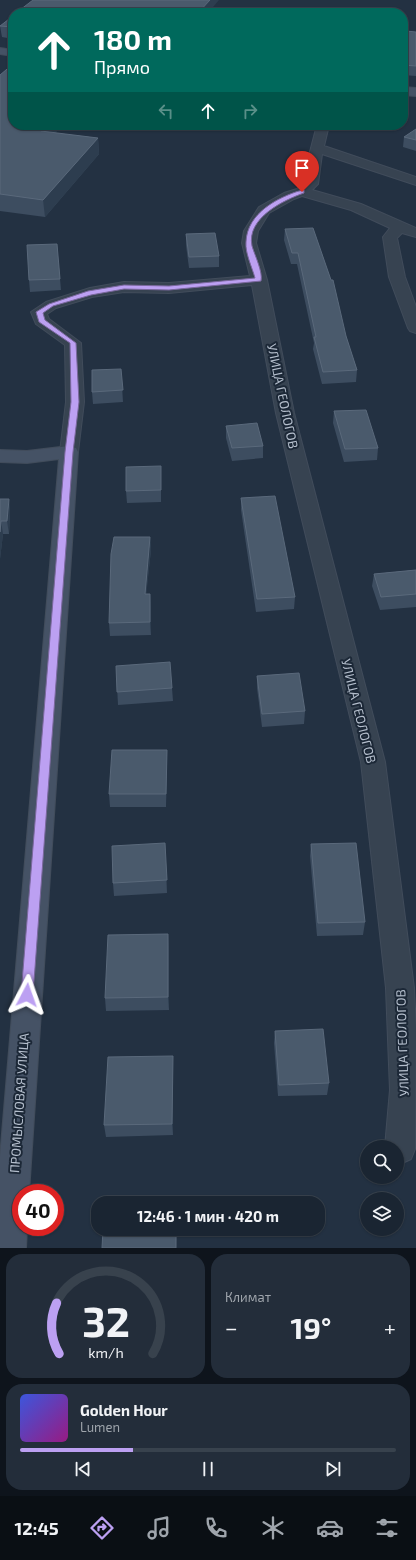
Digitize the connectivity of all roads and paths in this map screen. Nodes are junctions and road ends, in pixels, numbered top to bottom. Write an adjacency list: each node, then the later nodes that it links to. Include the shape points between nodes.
1 (322, 130): 2 (street)
2 (317, 148): 3 (street); 4 (street, via 311,184)
3 (416, 181)
4 (302, 192): 5 (street, via 356,207); 7 (street, УЛИЦА ГЕОЛОГОВ, via 264,210 250,231 249,243)
5 (399, 227): 6 (street); 8 (street, via 390,238 397,277)
6 (416, 232)
7 (259, 280): 9 (street, via 169,288 124,287 90,293 51,305 39,312 42,321 73,343 75,402); 11 (street, УЛИЦА ГЕОЛОГОВ, via 285,413 373,762 400,988 405,1090)
8 (416, 328)
9 (69, 452): 10 (street, via 27,457); 12 (street, ПРОМЫСЛОВАЯ УЛИЦА)
10 (0, 456)
11 (401, 1140)
12 (9, 1248)

